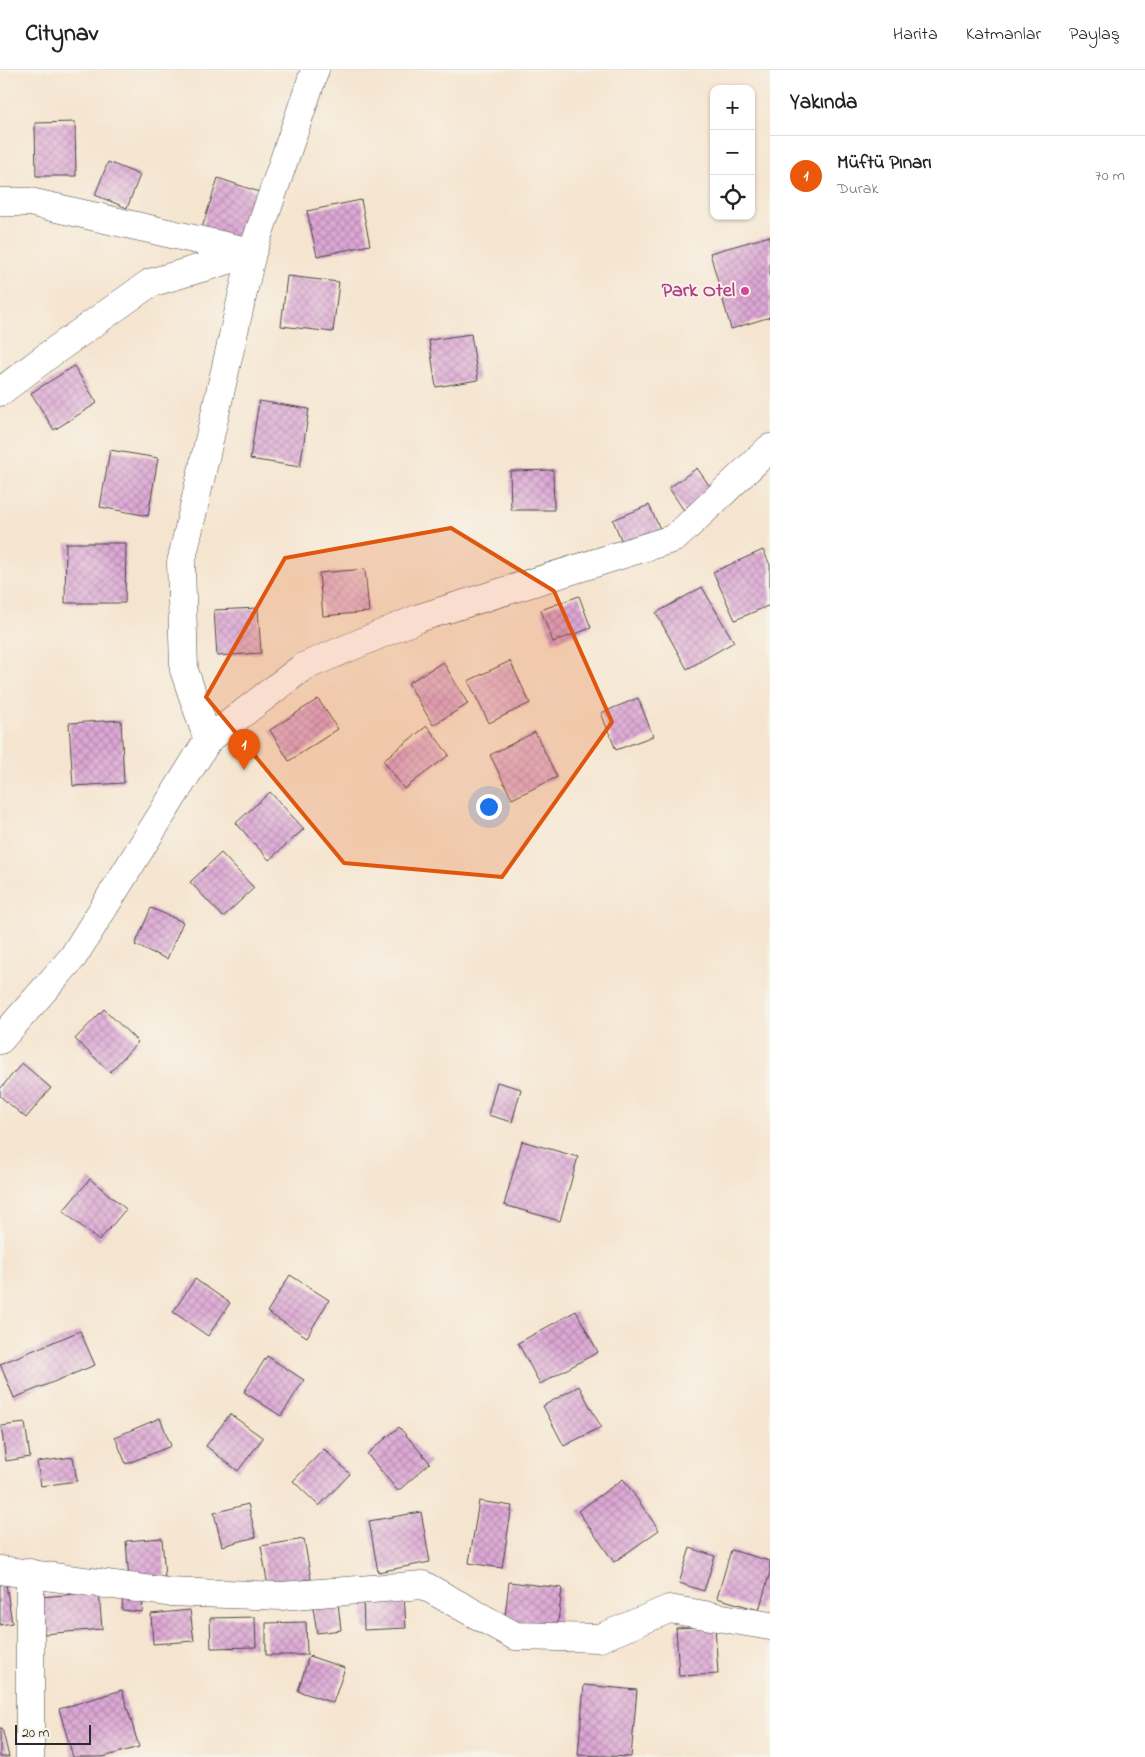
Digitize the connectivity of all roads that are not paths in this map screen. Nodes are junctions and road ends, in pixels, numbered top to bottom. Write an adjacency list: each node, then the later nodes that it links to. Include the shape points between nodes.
1 (315, 70): 3 (street)
2 (0, 202): 3 (street, via 30,202)
3 (252, 253): 4 (street, via 150,283); 6 (street, via 181,563 184,670)
4 (0, 392)
5 (770, 448): 6 (street, via 675,538 419,618 303,667)
6 (208, 740): 7 (street, via 73,957)
7 (0, 1040)
8 (0, 1570): 9 (street)
9 (30, 1573): 10 (street, via 168,1592 272,1595 423,1585 515,1636 600,1638 669,1609); 11 (street)
10 (770, 1626)
11 (30, 1757)

